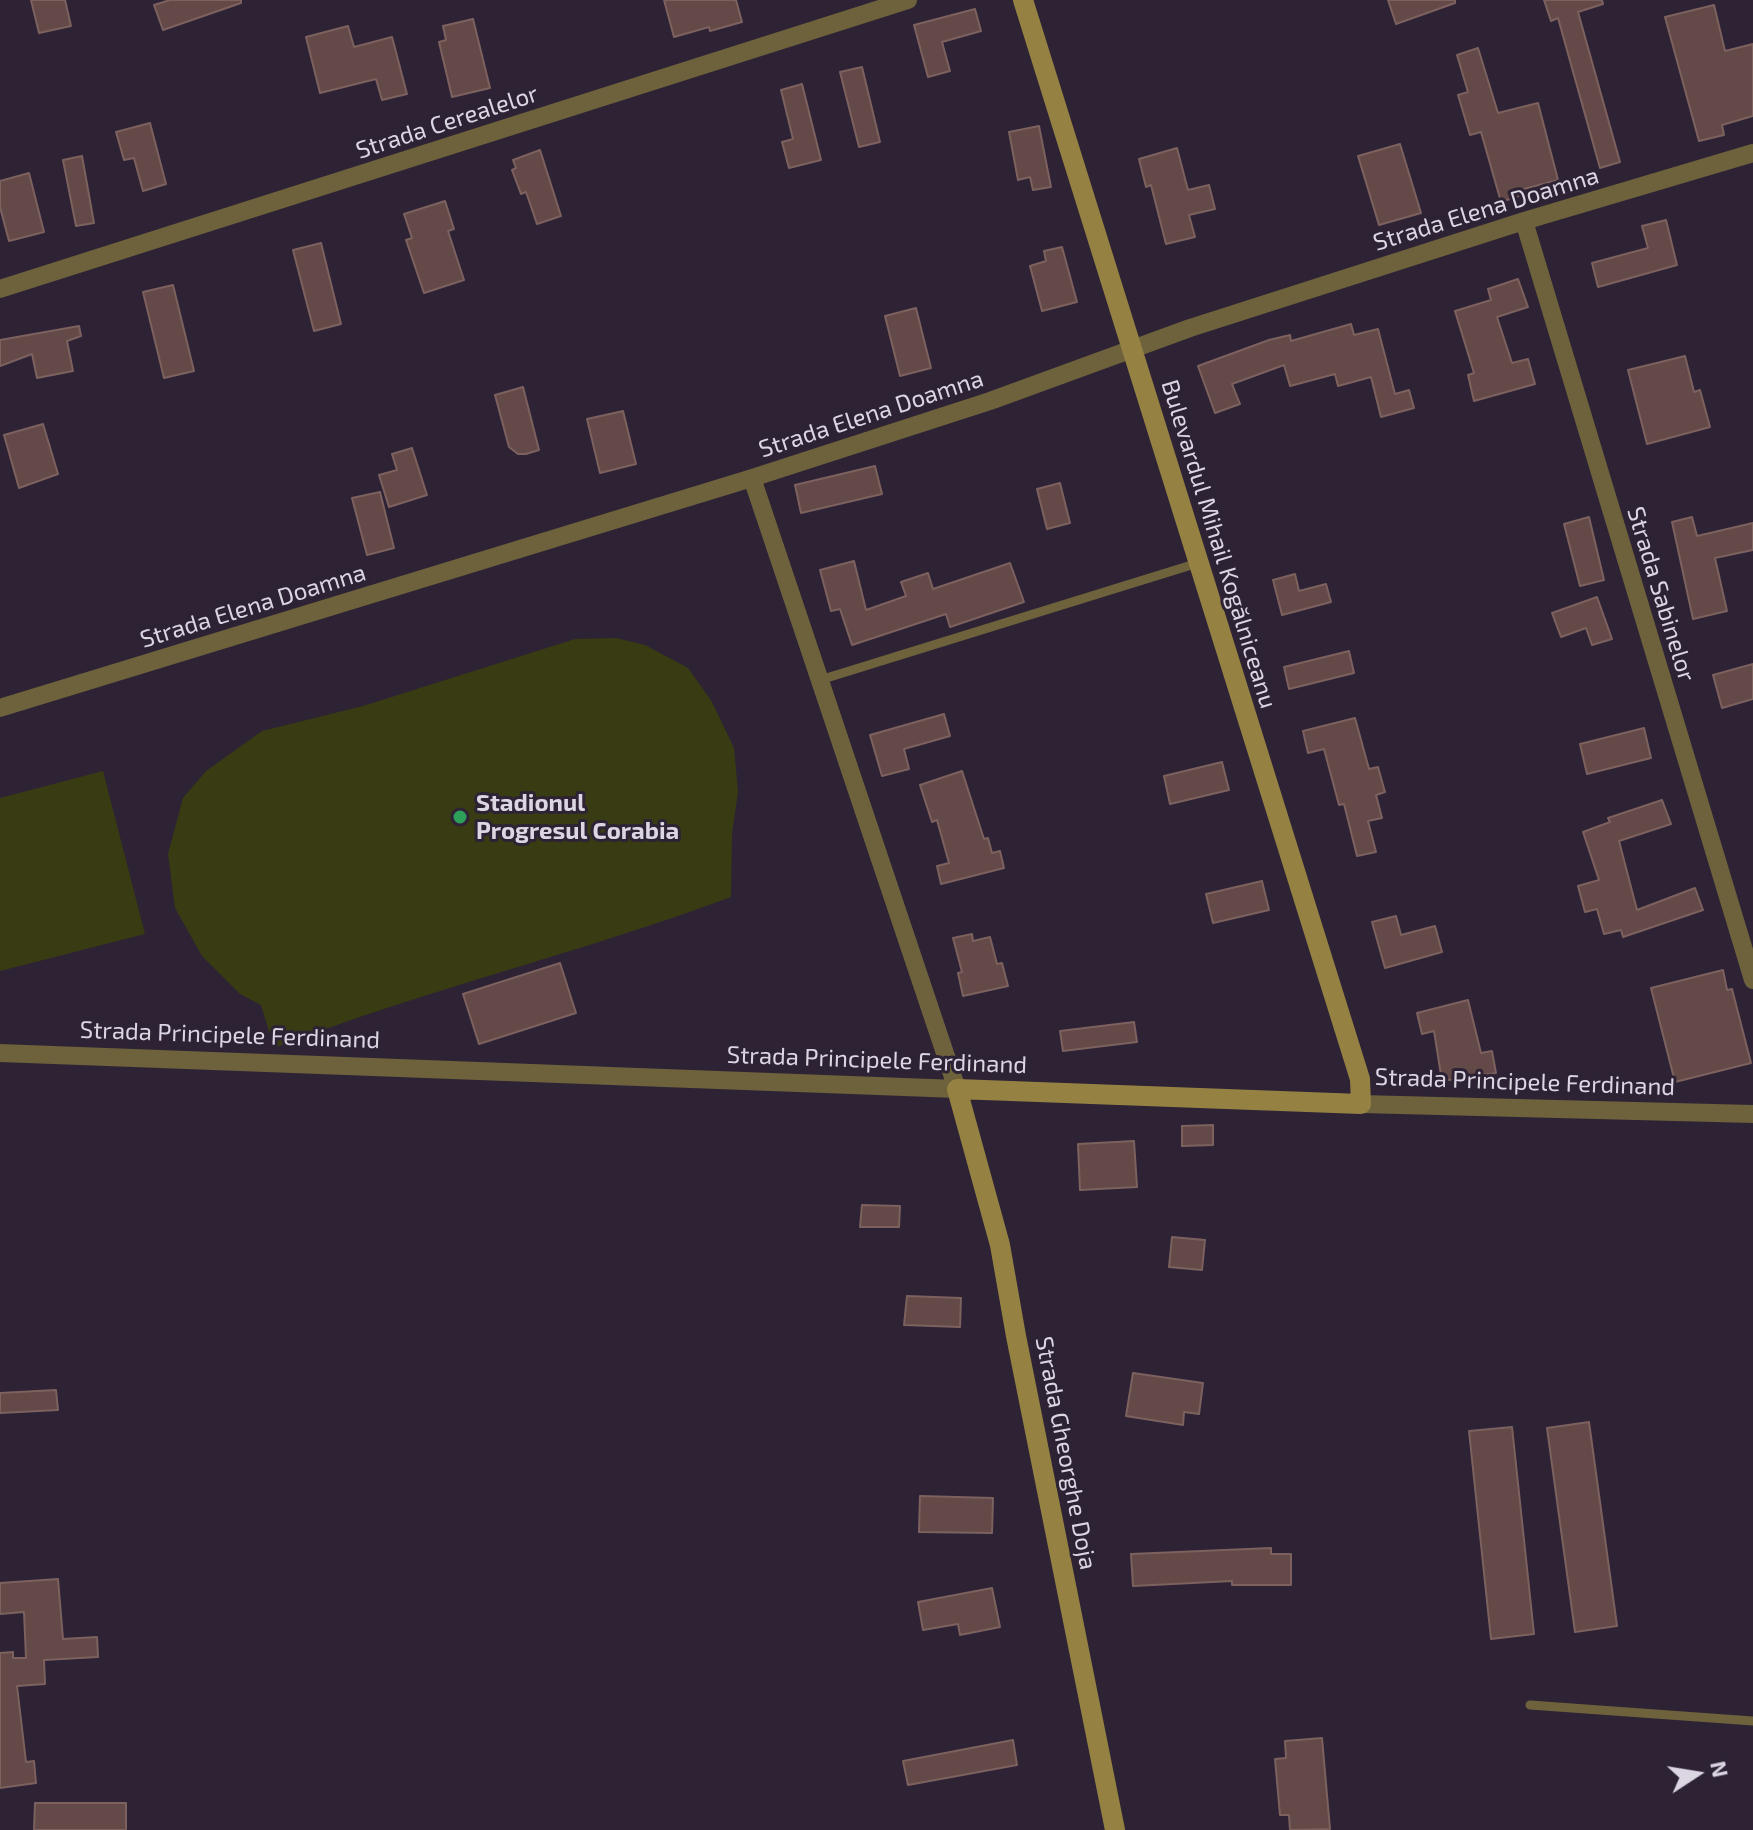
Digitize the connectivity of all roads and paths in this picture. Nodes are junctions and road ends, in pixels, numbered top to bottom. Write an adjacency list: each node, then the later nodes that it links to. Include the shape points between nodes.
1 (908, 0): 5 (street, Strada Cerealelor)
2 (1023, 0): 6 (main road, Bulevardul Mihail Kogălniceanu)
3 (1753, 153): 4 (street, Strada Elena Doamna)
4 (1524, 221): 6 (street, Strada Elena Doamna); 11 (street, Strada Sabinelor)
5 (0, 289)
6 (1130, 348): 7 (street, Strada Elena Doamna, via 990,401); 8 (main road, Bulevardul Mihail Kogălniceanu)
7 (752, 478): 9 (street); 10 (street, Strada Elena Doamna)
8 (1198, 563): 9 (lane); 14 (main road, Bulevardul Mihail Kogălniceanu, via 1360,1079)
9 (820, 680): 13 (street)
10 (0, 708)
11 (1753, 980)
12 (0, 1053): 13 (street, Strada Principele Ferdinand)
13 (957, 1089): 14 (main road, Strada Principele Ferdinand); 18 (main road, Strada Gheorghe Doja, via 1000,1245)
14 (1361, 1104): 15 (street, Strada Principele Ferdinand)
15 (1753, 1114)
16 (1530, 1705): 17 (lane)
17 (1753, 1721)
18 (1115, 1830)

